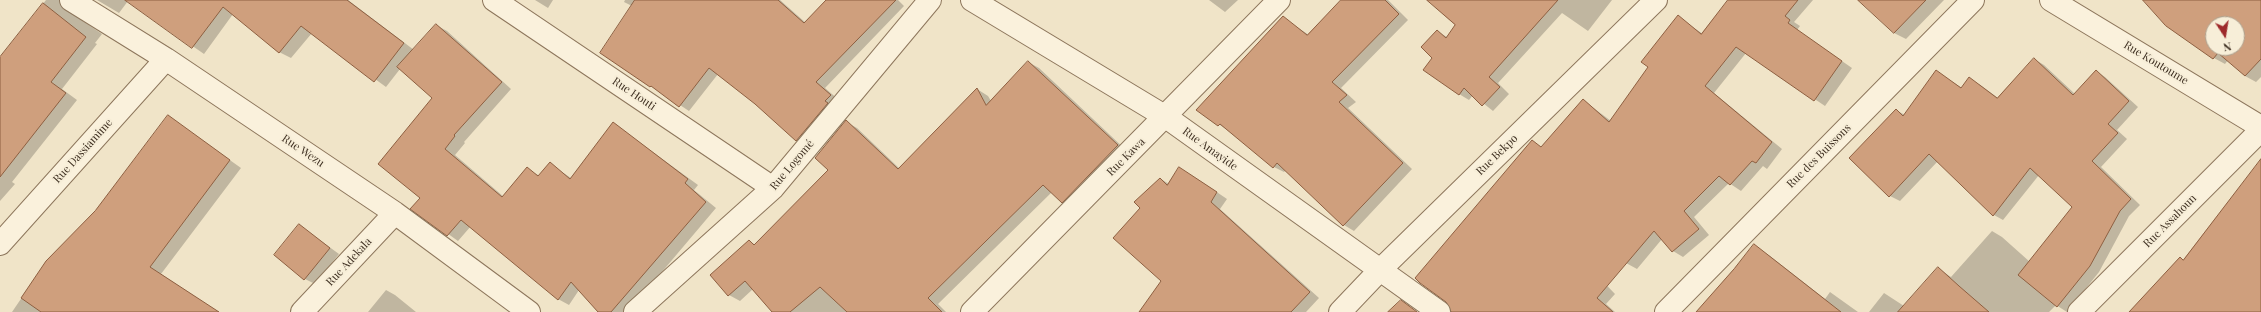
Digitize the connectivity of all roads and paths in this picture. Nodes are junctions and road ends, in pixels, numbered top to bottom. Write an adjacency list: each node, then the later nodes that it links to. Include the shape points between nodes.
1 (71, 0): 9 (street, Rue Wezu)
2 (494, 0): 13 (street, Rue Houti)
3 (930, 0): 13 (street, Rue Logomé)
4 (972, 0): 10 (street, Rue Amayide)
5 (1278, 0): 10 (street, Rue Kawa)
6 (1656, 0): 16 (street, Rue Bekpo)
7 (1973, 0): 23 (street, Rue des Buissons)
8 (2051, 0): 11 (street, Rue Koutoume)
9 (166, 58): 14 (street, Rue Wezu); 15 (street, Rue Dassiamime)
10 (1166, 117): 16 (street, Rue Amayide); 20 (street, Rue Kawa)
11 (2261, 127)
12 (2261, 130): 24 (street, Rue Assahoun)
13 (773, 188): 19 (street, Rue Logomé)
14 (395, 213): 17 (street, Rue Adekala); 18 (street, Rue Wezu)
15 (0, 244)
16 (1379, 270): 21 (street, Rue Bekpo); 22 (street, Rue Amayide)
17 (302, 312)
18 (529, 312)
19 (635, 312)
20 (972, 312)
21 (1340, 312)
22 (1439, 312)
23 (1666, 312)
24 (2079, 312)

